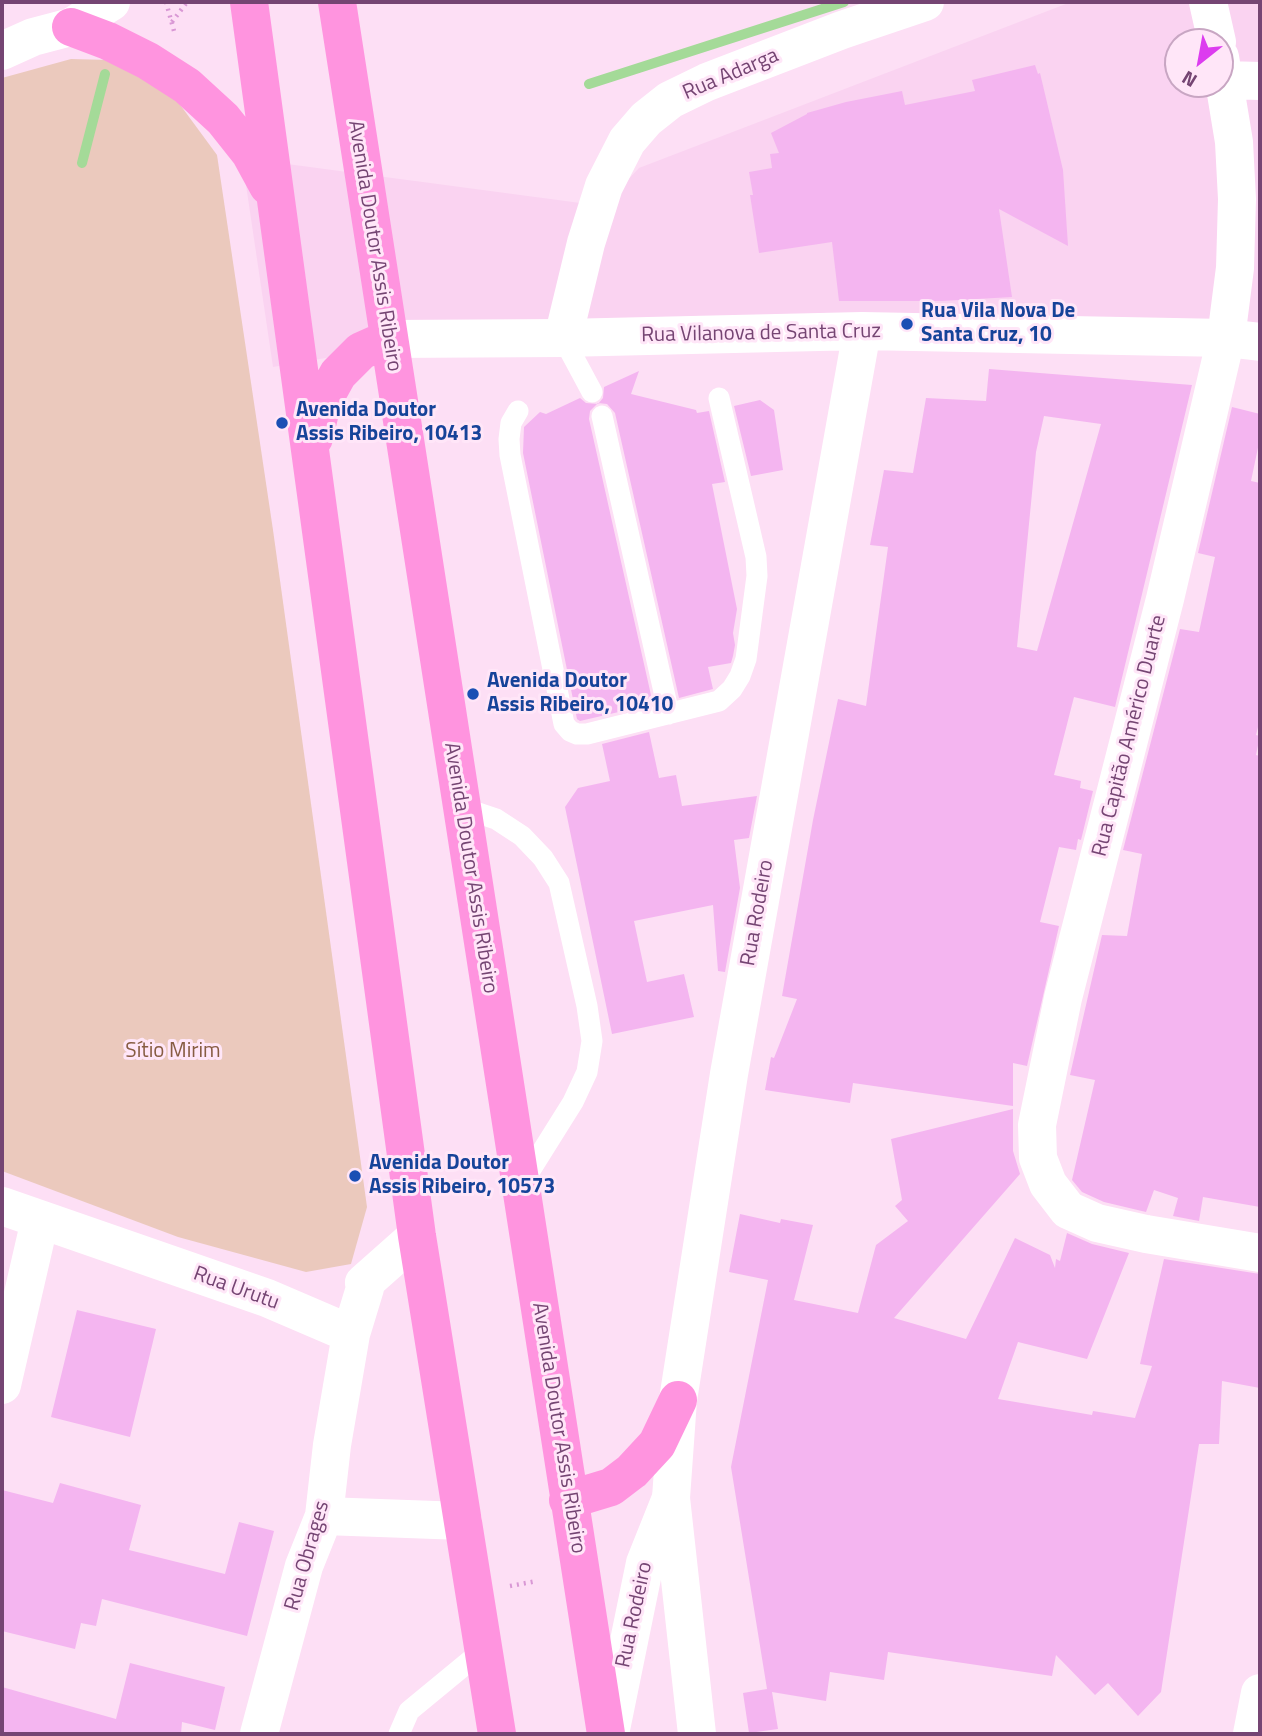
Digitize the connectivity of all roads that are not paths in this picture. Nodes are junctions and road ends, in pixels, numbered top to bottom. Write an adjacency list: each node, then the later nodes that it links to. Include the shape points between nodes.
1 (111, 2): 6 (street)
2 (248, 2): 10 (main road)
3 (337, 2): 14 (main road, Avenida Doutor Assis Ribeiro)
4 (925, 2): 13 (street, Rua Adarga, via 707,82 670,100 646,119 627,141 604,186)
5 (1209, 2): 7 (street)
6 (64, 14): 8 (street); 10 (main road, via 187,86 223,119 250,153)
7 (1214, 28)
8 (18, 44)
9 (1235, 73): 11 (street, Rua Capitão Américo Duarte, via 1237,199)
10 (275, 198): 20 (main road)
11 (1247, 270): 15 (street, Rua Capitão Américo Duarte)
12 (862, 331): 13 (street, Rua Vilanova de Santa Cruz); 15 (street, Rua Vilanova de Santa Cruz); 30 (street, Rua Rodeiro, via 729,1074)
13 (563, 338): 14 (street, Rua Vilanova de Santa Cruz); 16 (lane)
14 (388, 340): 20 (main road, via 361,351 338,374 322,404); 22 (main road, Avenida Doutor Assis Ribeiro)
15 (1243, 340): 27 (street, Rua Capitão Américo Duarte, via 1161,613 1063,998 1037,1125 1038,1158 1048,1184 1068,1210 1097,1223)
16 (592, 392)
17 (719, 398): 21 (lane, via 756,557 756,596 746,659 732,689 719,701)
18 (518, 411): 21 (lane, via 511,423 510,455 564,724 570,731 587,734)
19 (602, 416): 21 (lane)
20 (311, 449): 26 (main road)
21 (669, 713)
22 (460, 807): 23 (main road, Avenida Doutor Assis Ribeiro); 23 (lane, via 496,819 522,836 559,883 587,1006 592,1041 587,1072)
23 (520, 1187): 32 (main road, Avenida Doutor Assis Ribeiro)
24 (2, 1206): 25 (street, Rua Urutu)
25 (40, 1220): 28 (street, Rua Urutu, via 267,1298); 29 (street)
26 (417, 1236): 28 (street, via 364,1283); 34 (main road)
27 (1260, 1254)
28 (351, 1334): 33 (street, Rua Obrages)
29 (2, 1385)
30 (678, 1401): 31 (street, Rua Rodeiro); 32 (main road, via 657,1444 632,1471 611,1487)
31 (671, 1498): 40 (street, Rua Rodeiro, via 645,1563); 41 (street, Rua Rodeiro)
32 (568, 1500): 40 (main road, Avenida Doutor Assis Ribeiro)
33 (324, 1516): 34 (street); 37 (street, Rua Obrages, via 304,1566)
34 (463, 1521): 35 (main road)
35 (483, 1650): 38 (lane, via 409,1711); 39 (main road)
36 (1260, 1693): 42 (street)
37 (259, 1734)
38 (399, 1734)
39 (498, 1734)
40 (608, 1734)
41 (697, 1734)
42 (1252, 1734)

